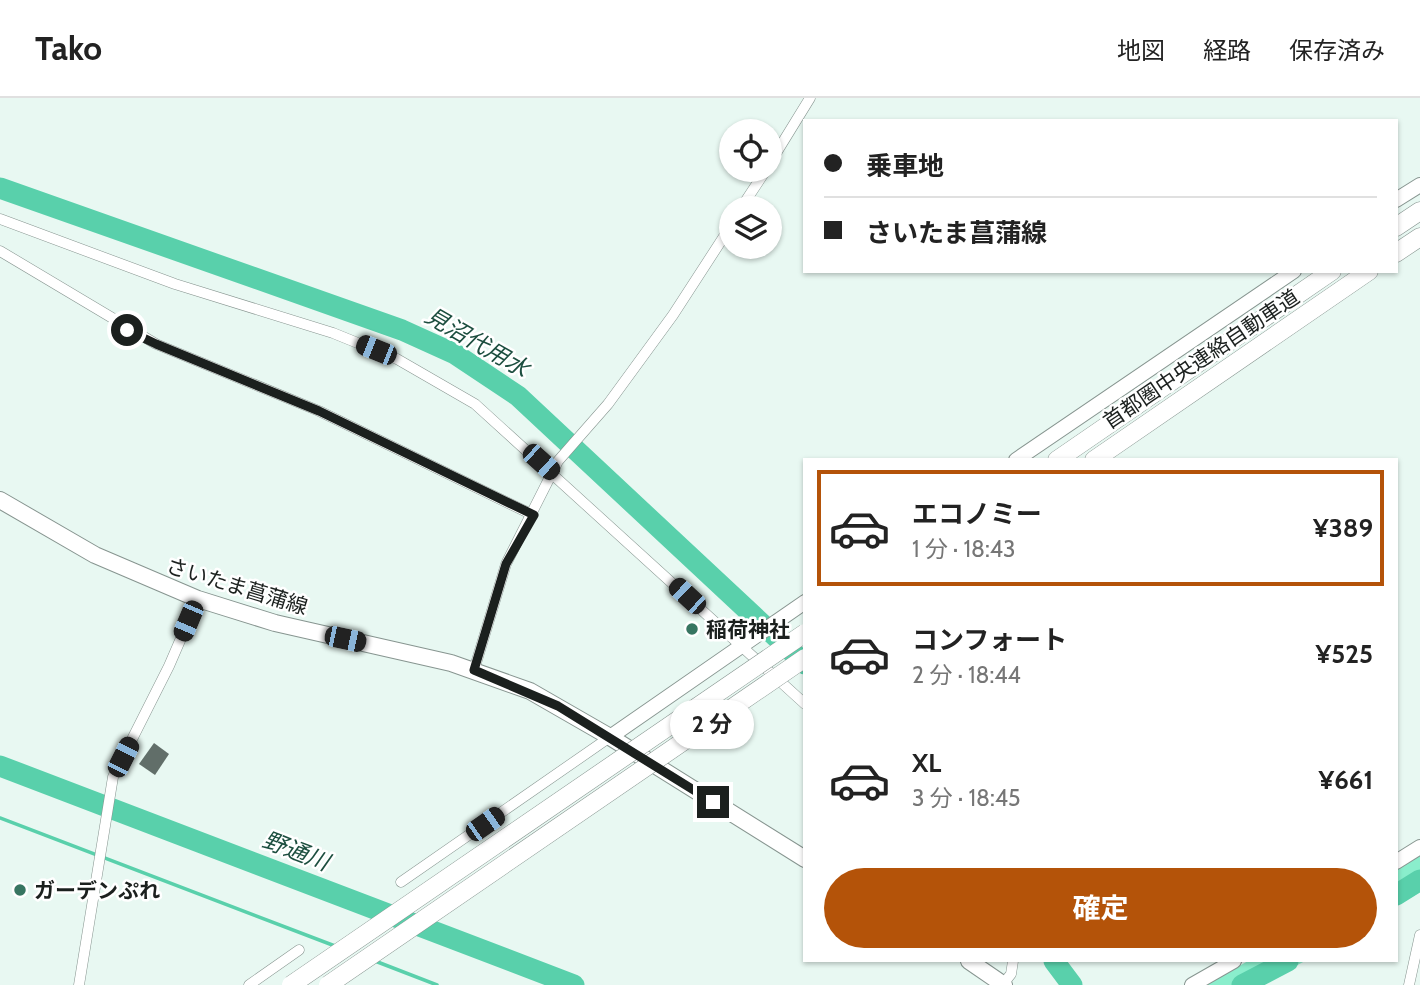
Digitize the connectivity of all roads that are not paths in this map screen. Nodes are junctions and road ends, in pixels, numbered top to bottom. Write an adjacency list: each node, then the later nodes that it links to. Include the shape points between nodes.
1 (810, 98): 2 (street)
2 (782, 144)
3 (1420, 185): 4 (street)
4 (1398, 199)
5 (1420, 211): 7 (highway)
6 (0, 219): 18 (street, via 397,359 475,404)
7 (1398, 226)
8 (1420, 237): 11 (highway)
9 (719, 244): 18 (street, via 608,404)
10 (0, 251): 20 (street, via 148,341 319,411)
11 (1398, 252)
12 (1291, 273): 15 (street)
13 (1329, 273): 16 (highway, 首都圏中央連絡自動車道)
14 (1366, 273): 17 (highway, 首都圏中央連絡自動車道)
15 (1020, 458)
16 (1060, 458)
17 (1097, 458)
18 (551, 472): 20 (street); 24 (street)
19 (0, 500): 21 (main road, さいたま菖蒲線, via 95,555)
20 (534, 515): 26 (street, via 506,564)
21 (198, 599): 26 (main road, さいたま菖蒲線, via 275,623); 38 (street, via 111,783)
22 (803, 603): 24 (street)
23 (803, 634): 40 (highway, bridge)
24 (742, 646): 27 (street); 28 (street)
25 (803, 659): 41 (highway, bridge)
26 (474, 670): 28 (main road, さいたま菖蒲線, via 530,691)
27 (803, 702)
28 (610, 737): 30 (main road, さいたま菖蒲線); 32 (street)
29 (1420, 847): 31 (street)
30 (803, 858)
31 (1398, 861)
32 (401, 882)
33 (1420, 935): 44 (street)
34 (299, 950): 39 (street)
35 (970, 962): 42 (main road)
36 (1013, 962): 42 (street)
37 (1232, 962): 43 (street)
38 (79, 985)
39 (249, 985)
40 (291, 985)
41 (328, 985)
42 (1004, 985)
43 (1192, 985)
44 (1409, 985)

